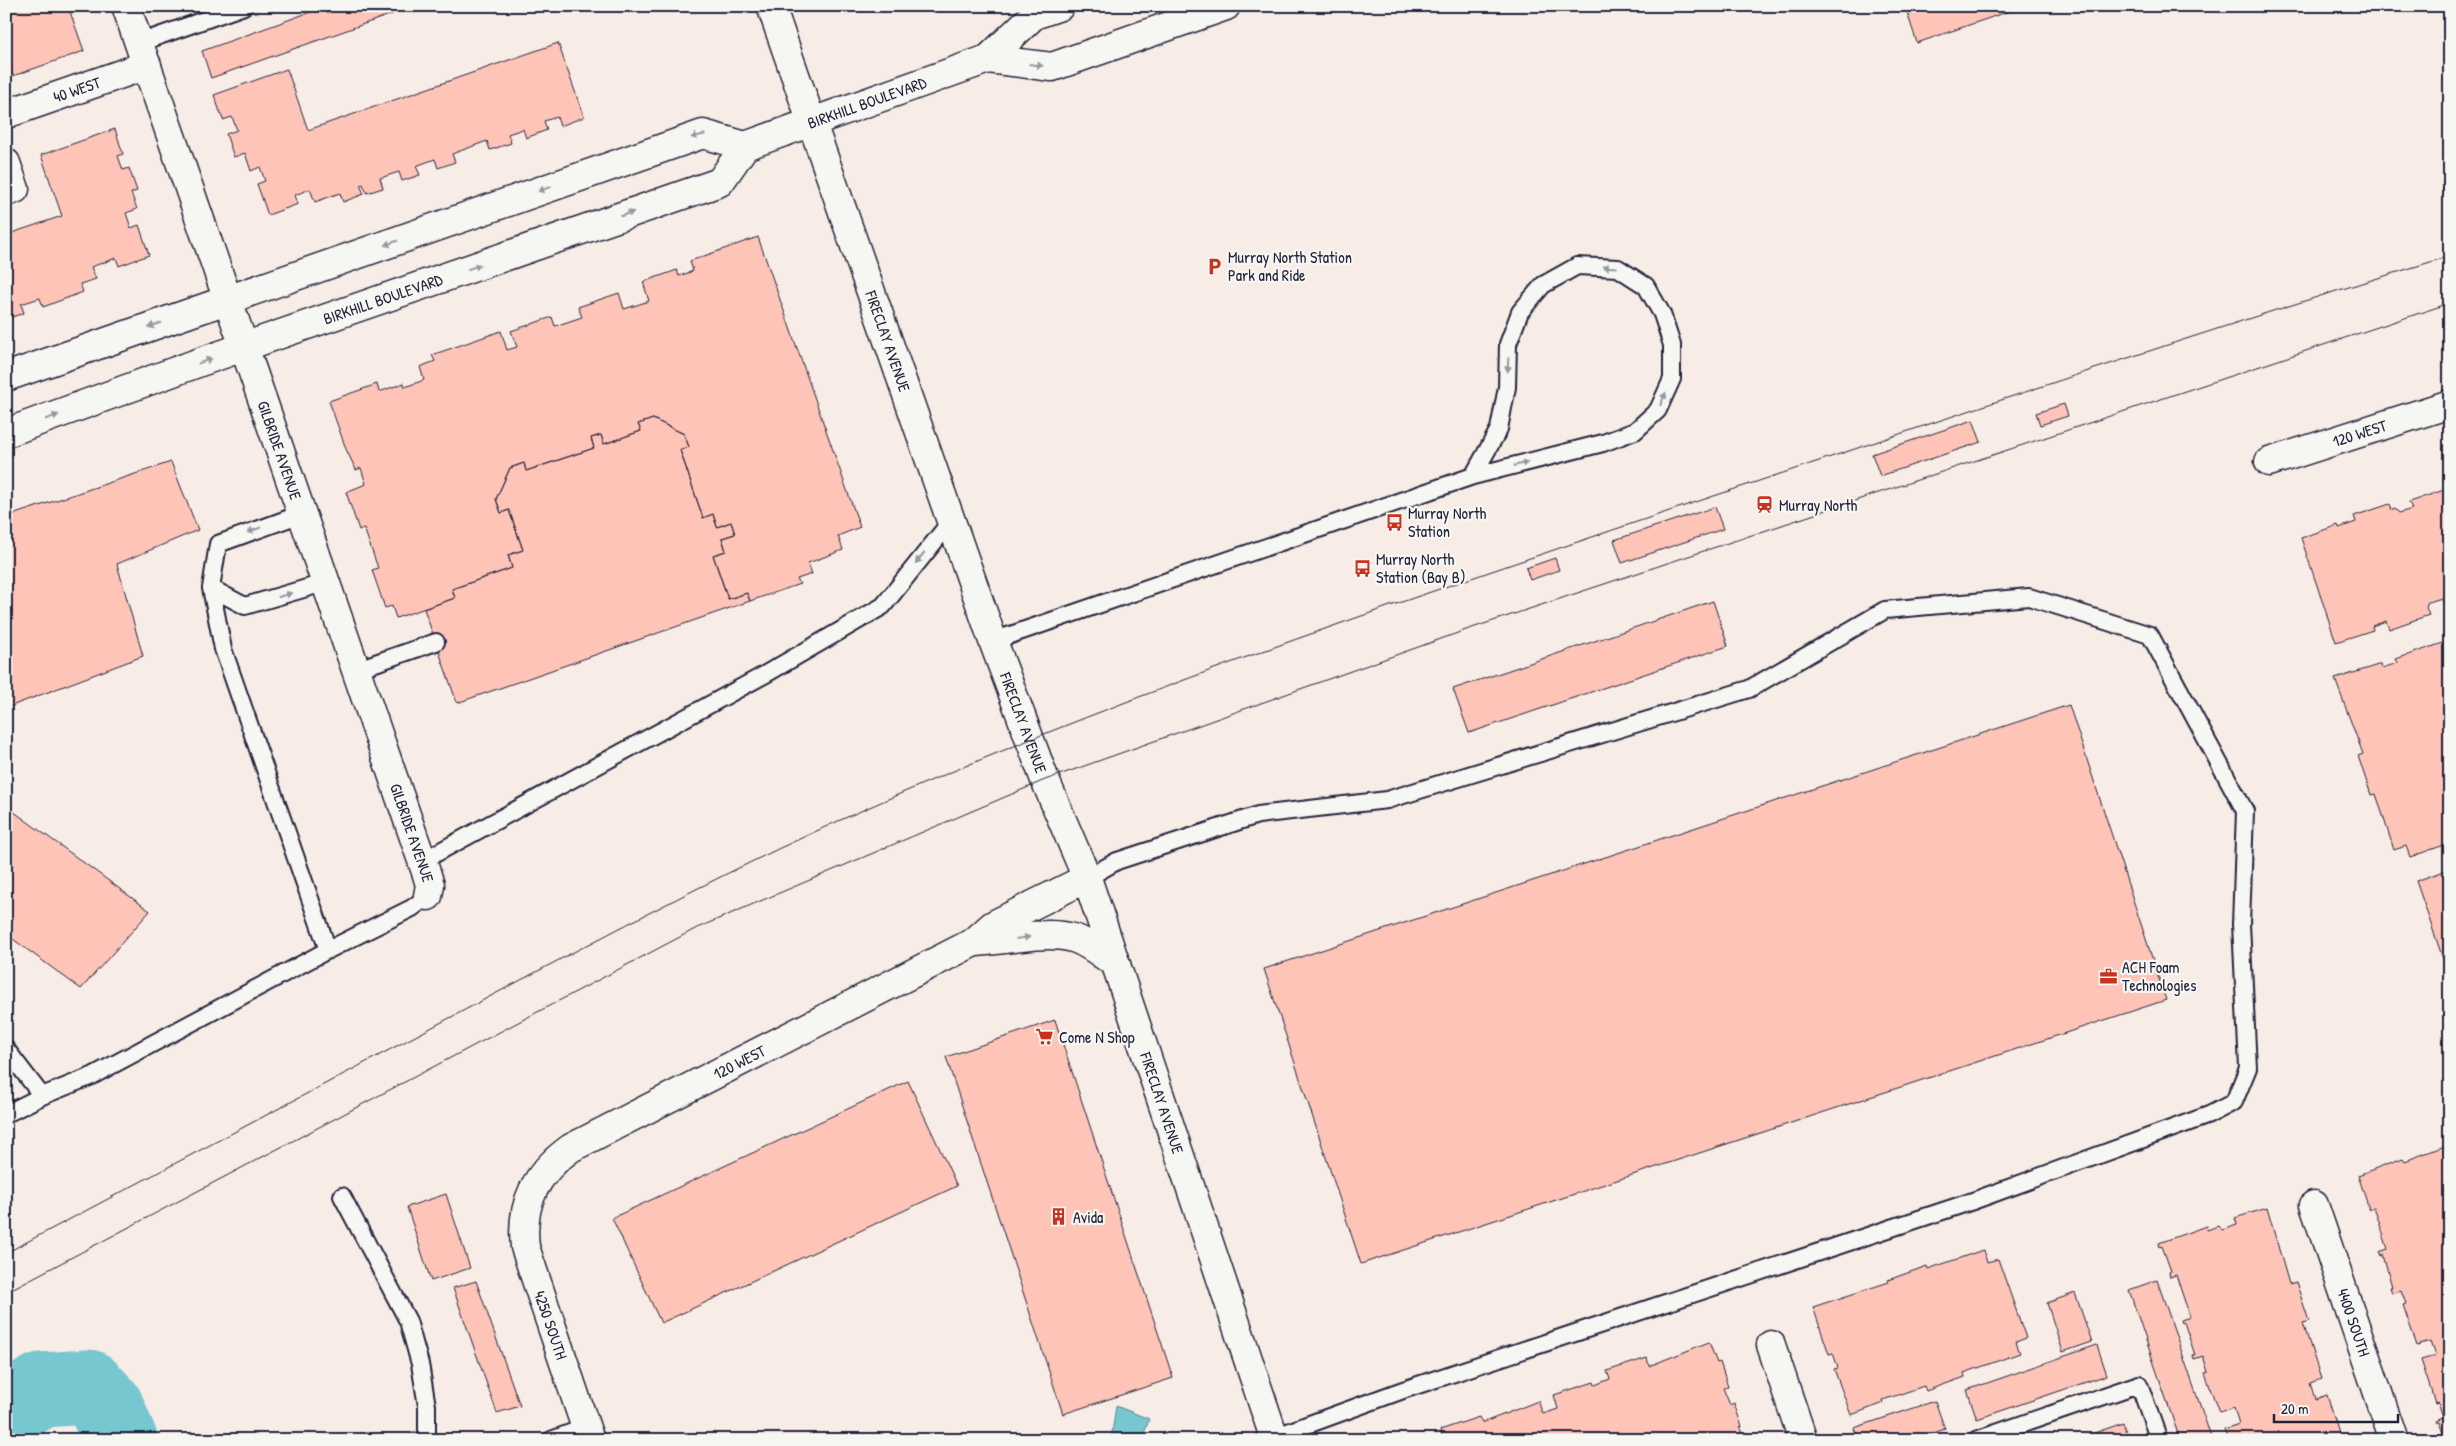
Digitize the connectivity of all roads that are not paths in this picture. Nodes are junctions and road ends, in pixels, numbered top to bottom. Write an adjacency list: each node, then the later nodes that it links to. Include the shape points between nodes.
1 (126, 6): 6 (street, GILBRIDE AVENUE)
2 (244, 6): 6 (lane)
3 (771, 6): 9 (street, FIRECLAY AVENUE)
4 (1060, 6): 7 (street, BIRKHILL BOULEVARD, via 1034,15)
5 (1226, 6): 7 (street, BIRKHILL BOULEVARD, one-way to 5, via 1052,67)
6 (143, 54): 8 (street, 40 WEST); 13 (street, GILBRIDE AVENUE)
7 (988, 59): 9 (street, BIRKHILL BOULEVARD)
8 (6, 114)
9 (812, 121): 10 (street, BIRKHILL BOULEVARD); 21 (street, FIRECLAY AVENUE)
10 (744, 146): 13 (street, one-way to 13, via 703,134); 14 (street, BIRKHILL BOULEVARD, one-way to 10, via 720,182)
11 (6, 163): 12 (street, via 15,189)
12 (6, 192)
13 (228, 299): 14 (street, GILBRIDE AVENUE); 15 (street, one-way to 15)
14 (244, 347): 17 (street, BIRKHILL BOULEVARD, one-way to 14); 20 (street, GILBRIDE AVENUE)
15 (6, 377)
16 (2450, 404): 18 (street, 120 WEST)
17 (6, 434)
18 (2269, 462)
19 (1473, 476): 19 (lane, one-way to 19, via 1603,443 1635,431 1658,410 1672,379 1672,345 1662,314 1646,286 1618,268 1577,266 1543,285 1520,312 1508,344 1507,387 1499,429); 24 (lane)
20 (301, 514): 22 (street, GILBRIDE AVENUE); 23 (lane, one-way to 23, via 218,544)
21 (951, 521): 24 (street, FIRECLAY AVENUE); 27 (lane, one-way to 27, via 883,606 764,675)
22 (324, 583): 23 (lane, one-way to 22, via 245,606); 26 (street, GILBRIDE AVENUE)
23 (212, 588): 31 (lane, via 223,648)
24 (993, 641): 28 (street, FIRECLAY AVENUE, via 1044,780)
25 (436, 642): 26 (lane)
26 (355, 670): 27 (street, GILBRIDE AVENUE)
27 (422, 861): 29 (street, GILBRIDE AVENUE, via 430,885)
28 (1087, 878): 30 (street, 120 WEST, via 993,925); 32 (street, FIRECLAY AVENUE); 41 (lane, via 1117,861 1258,815 1387,800 1749,689 1885,610 2029,597 2150,635 2244,811 2241,924 2248,1068 2234,1102 2210,1115 1970,1202 1403,1390)
29 (428, 896): 31 (lane, via 412,908)
30 (974, 942): 32 (street, 120 WEST, one-way to 32, via 1063,936 1077,939); 38 (street, 120 WEST, via 571,1148 546,1169 537,1181)
31 (328, 950): 34 (lane, via 92,1076)
32 (1116, 964): 41 (street, FIRECLAY AVENUE)
33 (6, 1049): 34 (lane)
34 (42, 1096): 35 (lane)
35 (6, 1114)
36 (342, 1196): 42 (lane, via 408,1321 427,1406)
37 (2314, 1205): 47 (street, 4400 SOUTH)
38 (526, 1208): 40 (street, 4250 SOUTH, via 525,1247)
39 (1771, 1345): 44 (street)
40 (588, 1434): 43 (lane)
41 (1275, 1438)
42 (427, 1440)
43 (551, 1440)
44 (1803, 1440)
45 (1976, 1440): 46 (lane, via 2139,1384)
46 (2159, 1440)
47 (2394, 1440)

